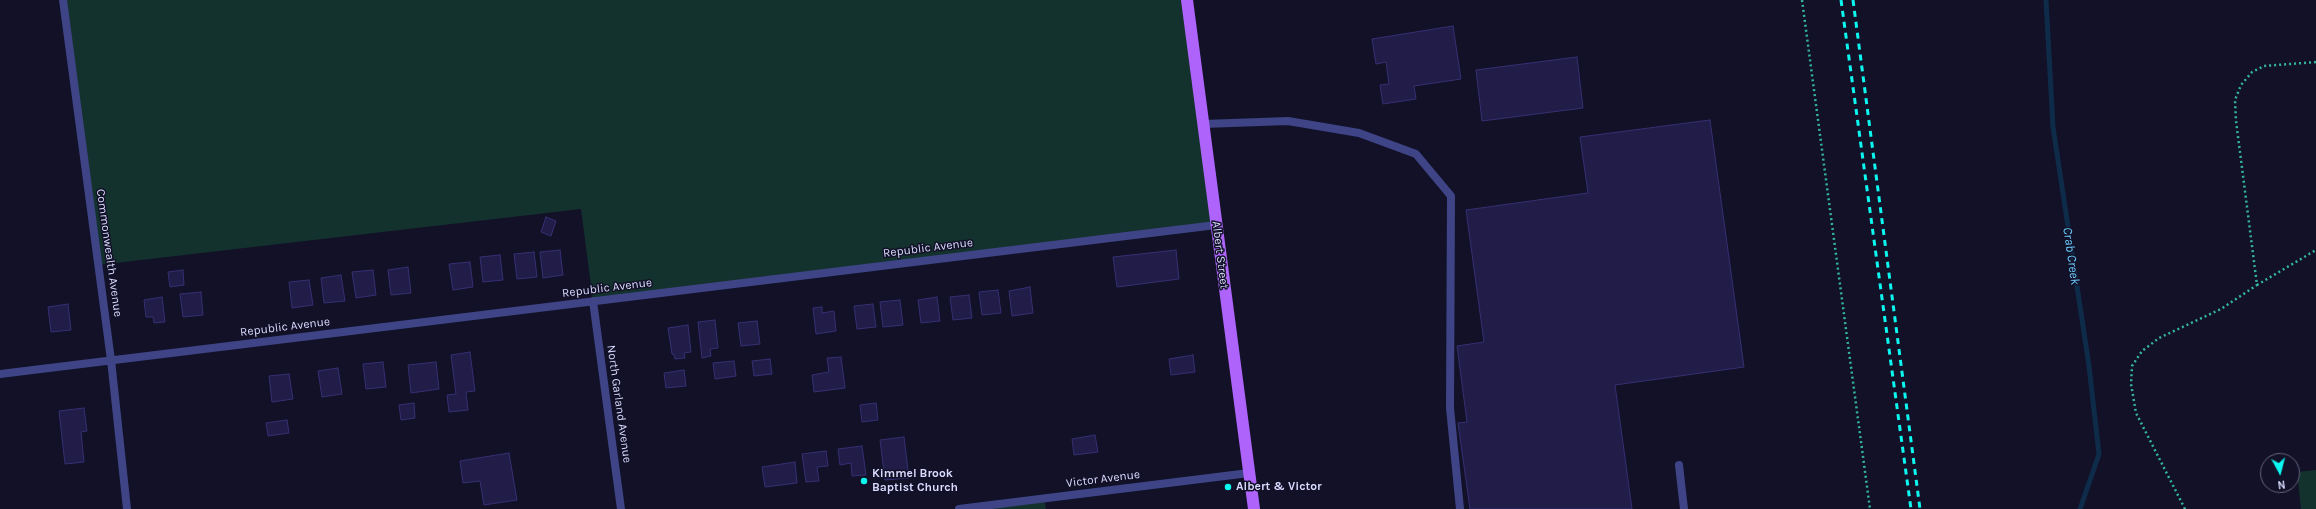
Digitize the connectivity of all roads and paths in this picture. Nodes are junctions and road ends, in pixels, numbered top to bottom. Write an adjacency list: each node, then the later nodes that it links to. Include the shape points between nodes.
1 (63, 0): 10 (street, Commonwealth Avenue)
2 (1187, 0): 5 (main road, Albert Street)
3 (1802, 0): 20 (path)
4 (2316, 62): 8 (path, via 2264,66 2252,72 2241,84 2235,100)
5 (1203, 124): 6 (main road, Albert Street); 18 (street, via 1288,121 1359,133 1416,154 1451,196 1450,408)
6 (1216, 225): 9 (street, Republic Avenue); 13 (main road, Albert Street)
7 (2316, 250): 8 (path)
8 (2257, 285): 21 (path, via 2221,309 2159,338 2142,351 2132,366 2131,384 2136,413)
9 (593, 301): 10 (street, Republic Avenue); 15 (street, North Garland Avenue)
10 (111, 360): 11 (street, Republic Avenue); 14 (street, Commonwealth Avenue)
11 (0, 374)
12 (1679, 465): 19 (street)
13 (1249, 473): 16 (street, Victor Avenue); 17 (main road, Albert Street)
14 (127, 509)
15 (621, 509)
16 (959, 509)
17 (1254, 509)
18 (1460, 509)
19 (1684, 509)
20 (1870, 509)
21 (2184, 509)

